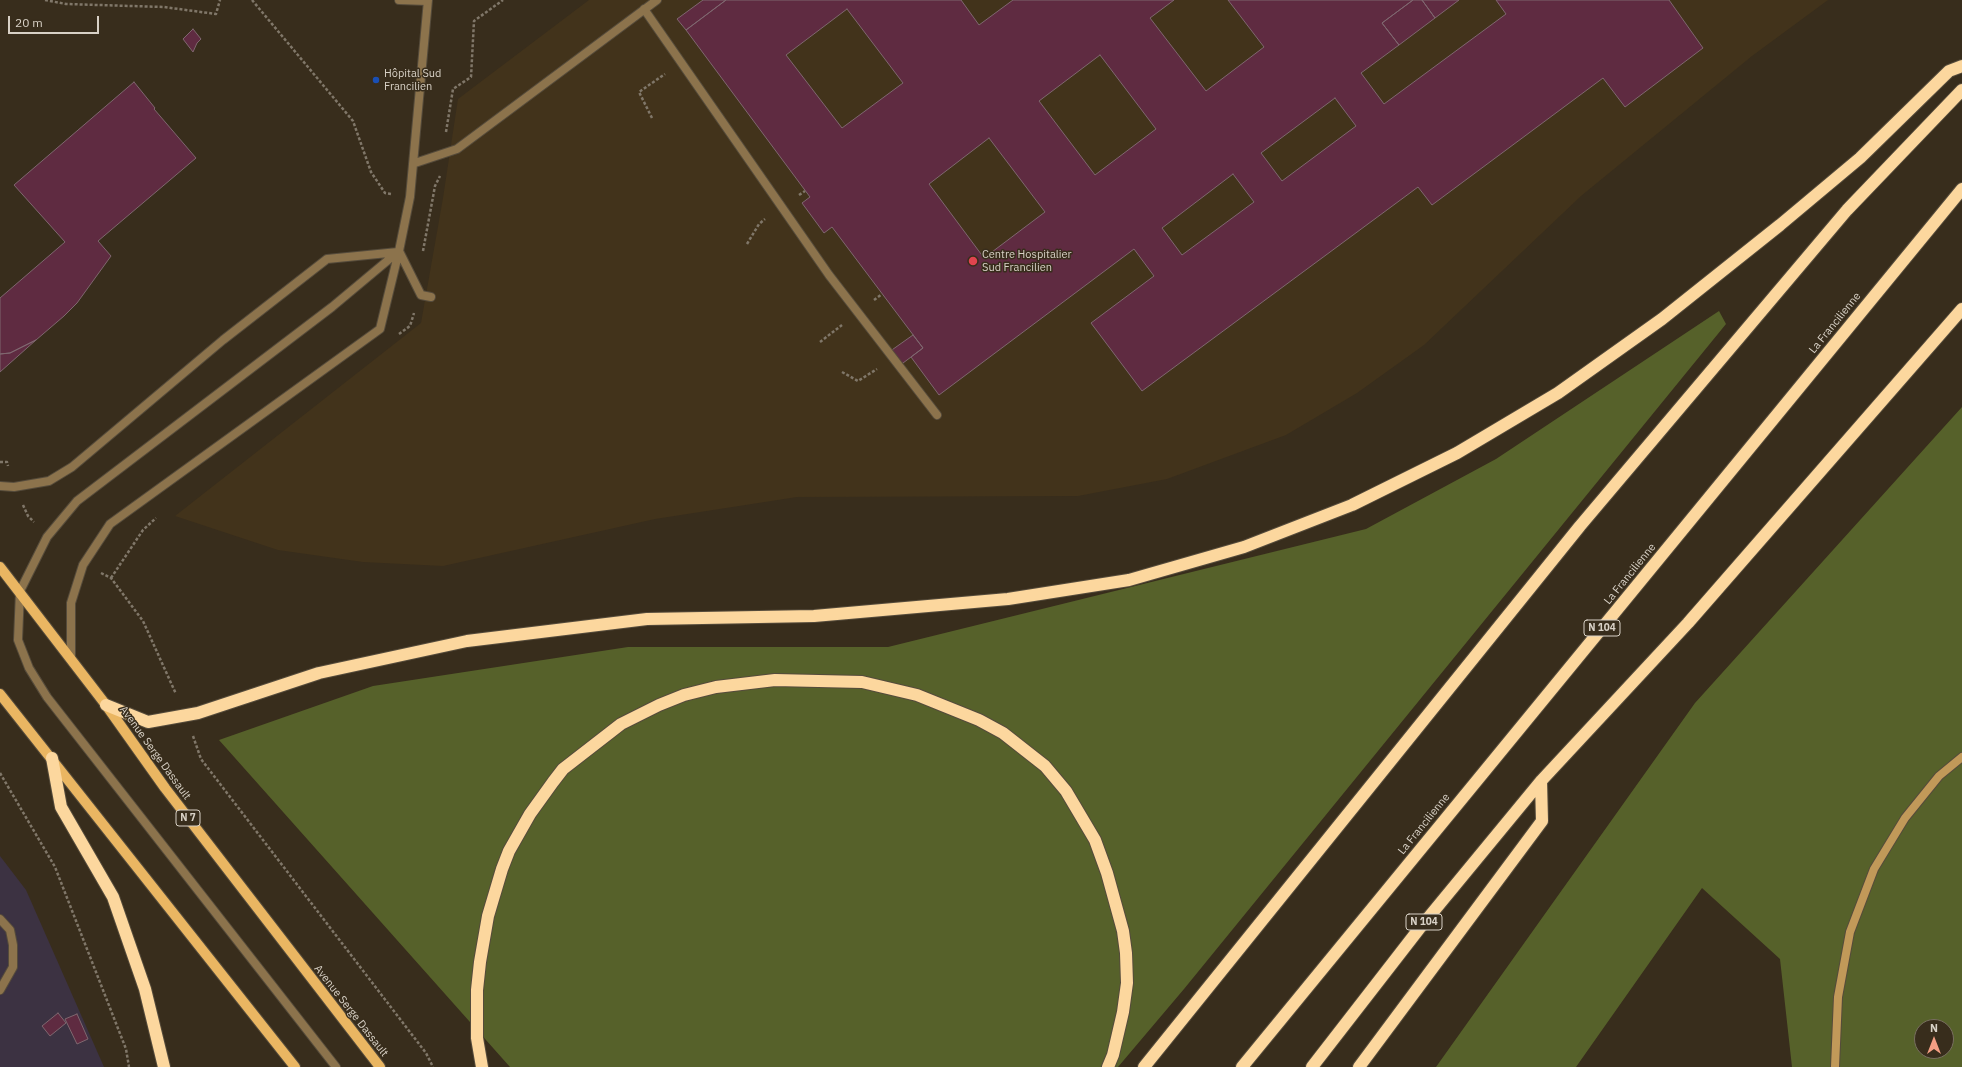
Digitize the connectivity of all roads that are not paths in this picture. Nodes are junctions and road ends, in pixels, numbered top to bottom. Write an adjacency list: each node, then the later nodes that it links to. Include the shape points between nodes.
1 (399, 0): 2 (street)
2 (428, 0): 7 (street)
3 (657, 0): 4 (street)
4 (644, 9): 7 (street, via 456,149); 12 (street, via 829,275)
5 (1962, 66): 18 (highway, via 1949,70 1860,158 1780,225 1662,319 1558,393 1457,453 1352,505 1244,547 1129,580 1008,599 814,616 647,619 467,641 319,673 198,713 148,722)
6 (1962, 90): 30 (highway, via 1847,210 1585,520)
7 (414, 163): 9 (street)
8 (1962, 190): 31 (highway, La Francilienne / N 104)
9 (399, 252): 10 (street, via 421,295); 13 (street, via 327,259 223,340 72,467 49,481 14,487); 15 (street, via 332,307 78,501 47,537); 16 (street, via 380,328 110,524 82,565 71,603)
10 (431, 297)
11 (1962, 309): 21 (highway, N 104, via 1688,623)
12 (937, 415)
13 (0, 486)
14 (0, 567): 15 (main road, Avenue Serge Dassault / N 7)
15 (20, 591): 16 (main road, Avenue Serge Dassault / N 7); 26 (street, via 18,640 29,668 47,697)
16 (71, 660): 18 (main road, Avenue Serge Dassault / N 7)
17 (0, 694): 20 (main road)
18 (106, 705): 27 (main road, Avenue Serge Dassault / N 7, via 164,788)
19 (1962, 757): 34 (street, via 1939,776 1905,818 1874,869 1850,932 1838,997)
20 (52, 758): 24 (highway, via 61,807 113,897 145,989); 25 (main road)
21 (1541, 781): 32 (highway, N 104, via 1419,929); 33 (highway, via 1542,821)
22 (0, 919): 23 (street, via 10,930 13,967)
23 (0, 990)
24 (164, 1067)
25 (295, 1067)
26 (336, 1067)
27 (380, 1067)
28 (482, 1067): 29 (highway, via 477,1038 477,990 488,916 509,851 530,814 553,782 563,769 621,724 659,705 684,695 716,687 775,680 862,682 917,695 979,720 1003,734 1045,766 1066,791 1095,840 1123,931 1127,983 1123,1012)
29 (1108, 1067)
30 (1144, 1067)
31 (1242, 1067)
32 (1312, 1067)
33 (1358, 1067)
34 (1835, 1067)

